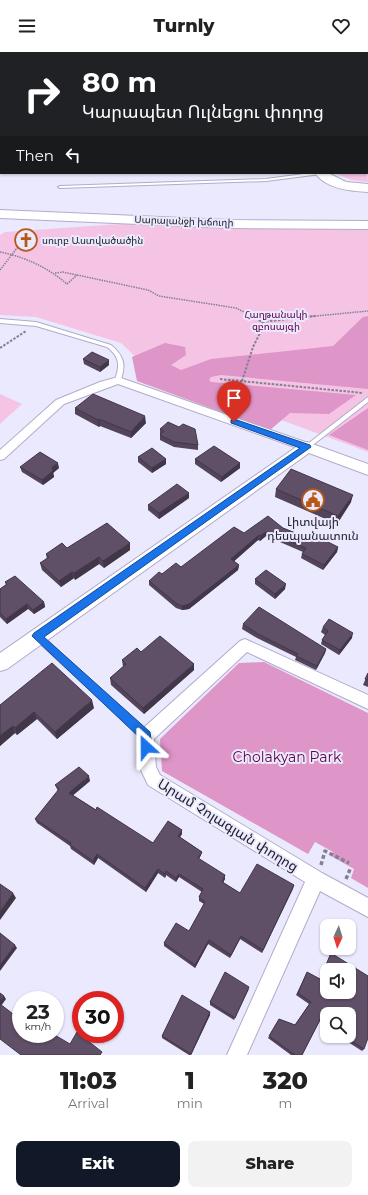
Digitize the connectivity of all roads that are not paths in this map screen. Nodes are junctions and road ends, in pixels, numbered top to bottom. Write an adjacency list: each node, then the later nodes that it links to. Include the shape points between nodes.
1 (313, 174): 3 (lane, via 266,180)
2 (322, 174): 4 (main road, via 345,186)
3 (60, 187)
4 (368, 188)
5 (0, 203): 7 (main road)
6 (0, 208): 7 (main road, Սարալանջի խճուղի)
7 (54, 209): 9 (main road, Սարալանջի խճուղի)
8 (0, 214): 10 (main road, Սարալանջի խճուղի, via 260,224)
9 (368, 217)
10 (368, 225)
11 (0, 321): 12 (lane)
12 (36, 324): 13 (lane); 14 (lane, via 109,346 116,351 122,367)
13 (27, 330)
14 (118, 380): 16 (street); 17 (street, via 60,402)
15 (368, 399): 16 (lane)
16 (307, 447): 18 (street); 19 (street)
17 (0, 456)
18 (368, 470)
19 (37, 636): 20 (street); 22 (lane)
20 (0, 663)
21 (368, 702): 22 (street, via 245,645)
22 (146, 736): 23 (street, Արամ Չոլագյան փողոց, via 148,768 154,780)
23 (316, 879): 24 (street, Արամ Չոլագյան փողոց); 25 (street)
24 (368, 908)
25 (237, 1055)

